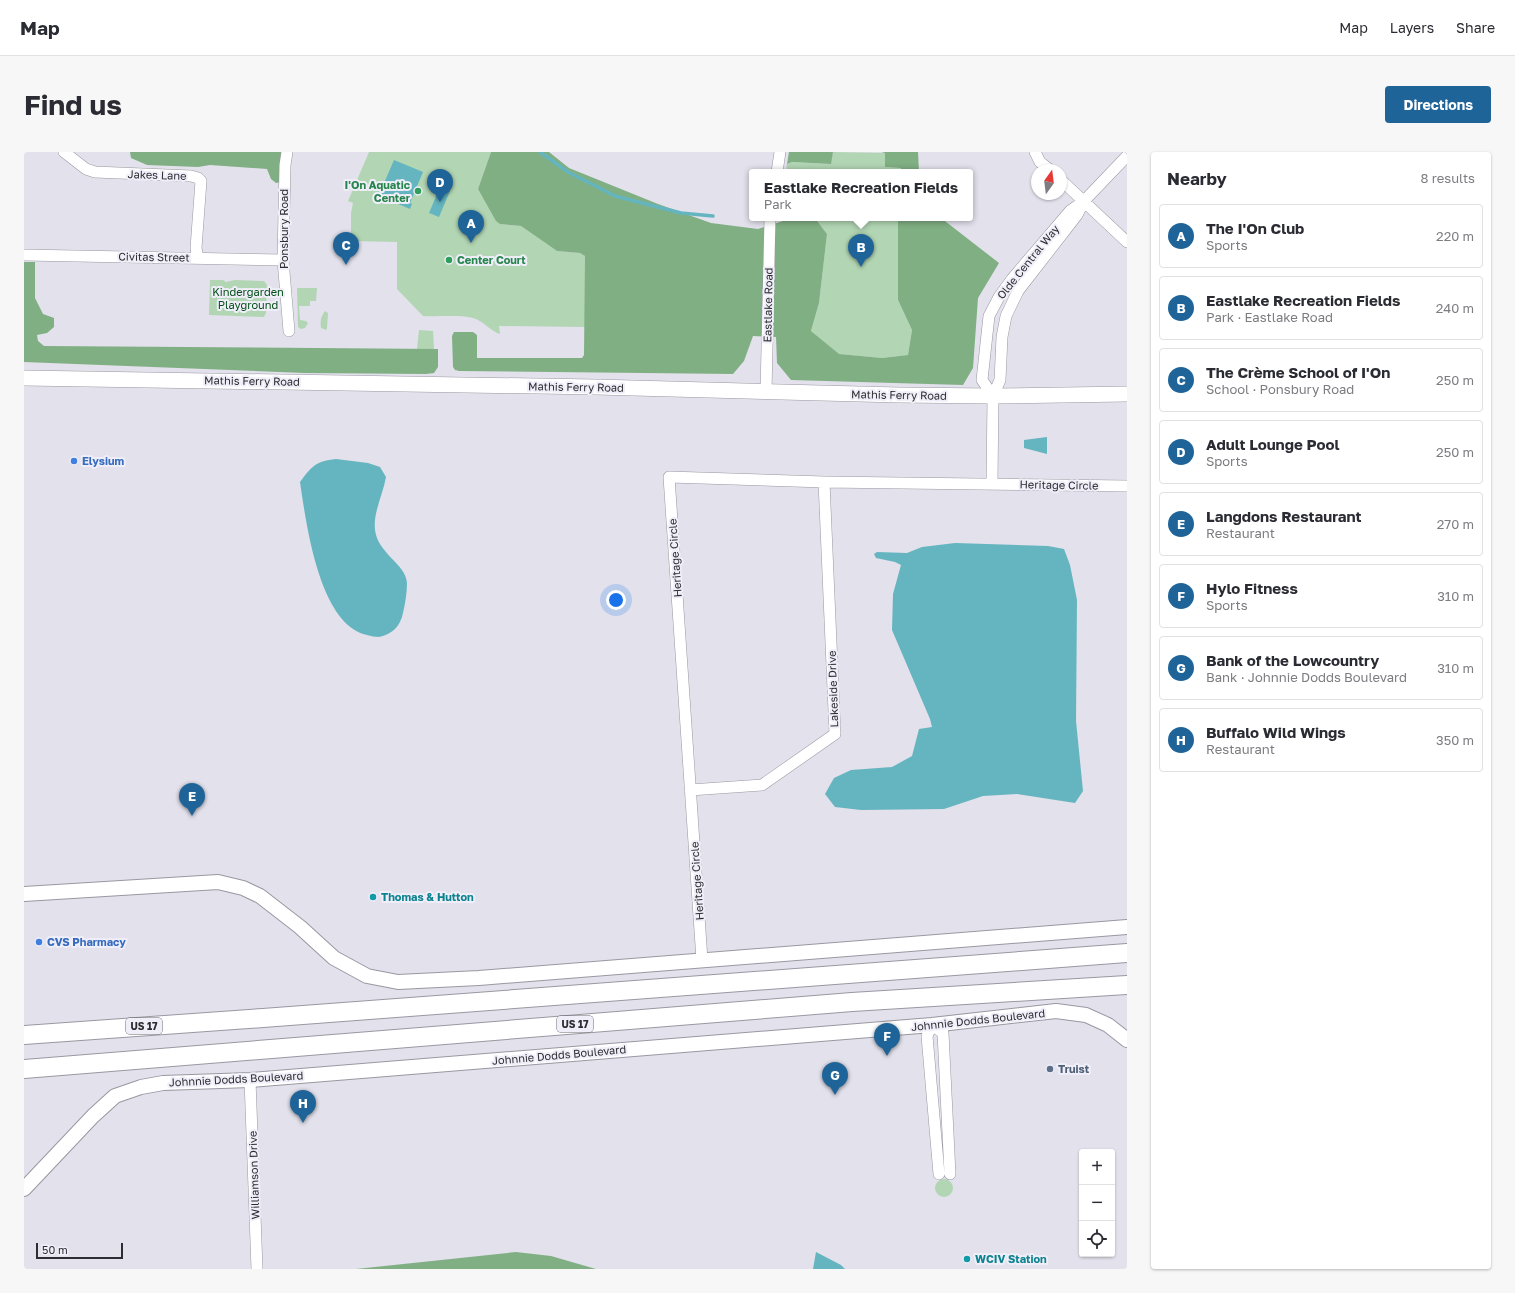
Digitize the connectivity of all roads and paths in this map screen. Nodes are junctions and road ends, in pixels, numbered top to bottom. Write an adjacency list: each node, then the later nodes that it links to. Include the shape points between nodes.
1 (64, 152): 13 (street, Jakes Lane, via 86,169 96,172 198,178 201,182 196,248)
2 (287, 152): 14 (street, Ponsbury Road)
3 (780, 152): 7 (street)
4 (1035, 152): 6 (street)
5 (1127, 156): 9 (street, Olde Central Way)
6 (1042, 164)
7 (777, 169)
8 (1067, 185): 9 (street)
9 (1084, 201): 11 (street); 19 (street, Olde Central Way, via 1077,215 1018,291 1006,316 1002,337 1000,380); 19 (street, Olde Central Way, via 1070,211 1012,279 989,316 982,380)
10 (770, 221): 17 (street, Eastlake Road)
11 (1127, 242)
12 (24, 255): 13 (street, Civitas Street)
13 (198, 258): 14 (street, Civitas Street)
14 (283, 260): 15 (street, Ponsbury Road)
15 (289, 331)
16 (24, 378): 17 (main road, Mathis Ferry Road)
17 (766, 392): 19 (main road, Mathis Ferry Road)
18 (1127, 394): 19 (main road, Mathis Ferry Road)
19 (993, 396): 21 (street)
20 (824, 482): 21 (street, Heritage Circle); 23 (street, Lakeside Drive, via 835,734 762,785); 23 (street, Heritage Circle, via 669,478)
21 (992, 484): 22 (street, Heritage Circle)
22 (1127, 486)
23 (690, 790): 27 (street, Heritage Circle)
24 (24, 894): 27 (street, via 218,882 243,888 260,896 300,926 334,958 367,976 398,982)
25 (1127, 927): 27 (street)
26 (1127, 953): 30 (highway, US 17)
27 (702, 960)
28 (1127, 985): 32 (highway, Johnnie Dodds Boulevard / US 17, via 852,1002)
29 (932, 1025): 31 (street, Johnnie Dodds Boulevard, via 1056,1011 1086,1015 1108,1025); 33 (street, via 943,1034); 34 (street, via 927,1036); 35 (street, Johnnie Dodds Boulevard)
30 (24, 1034)
31 (1127, 1040)
32 (24, 1069)
33 (946, 1076): 34 (street); 34 (street, via 945,1174)
34 (930, 1077)
35 (250, 1080): 36 (street, Johnnie Dodds Boulevard, via 163,1083 140,1087 115,1096); 37 (street, Williamson Drive)
36 (24, 1189)
37 (257, 1269)

